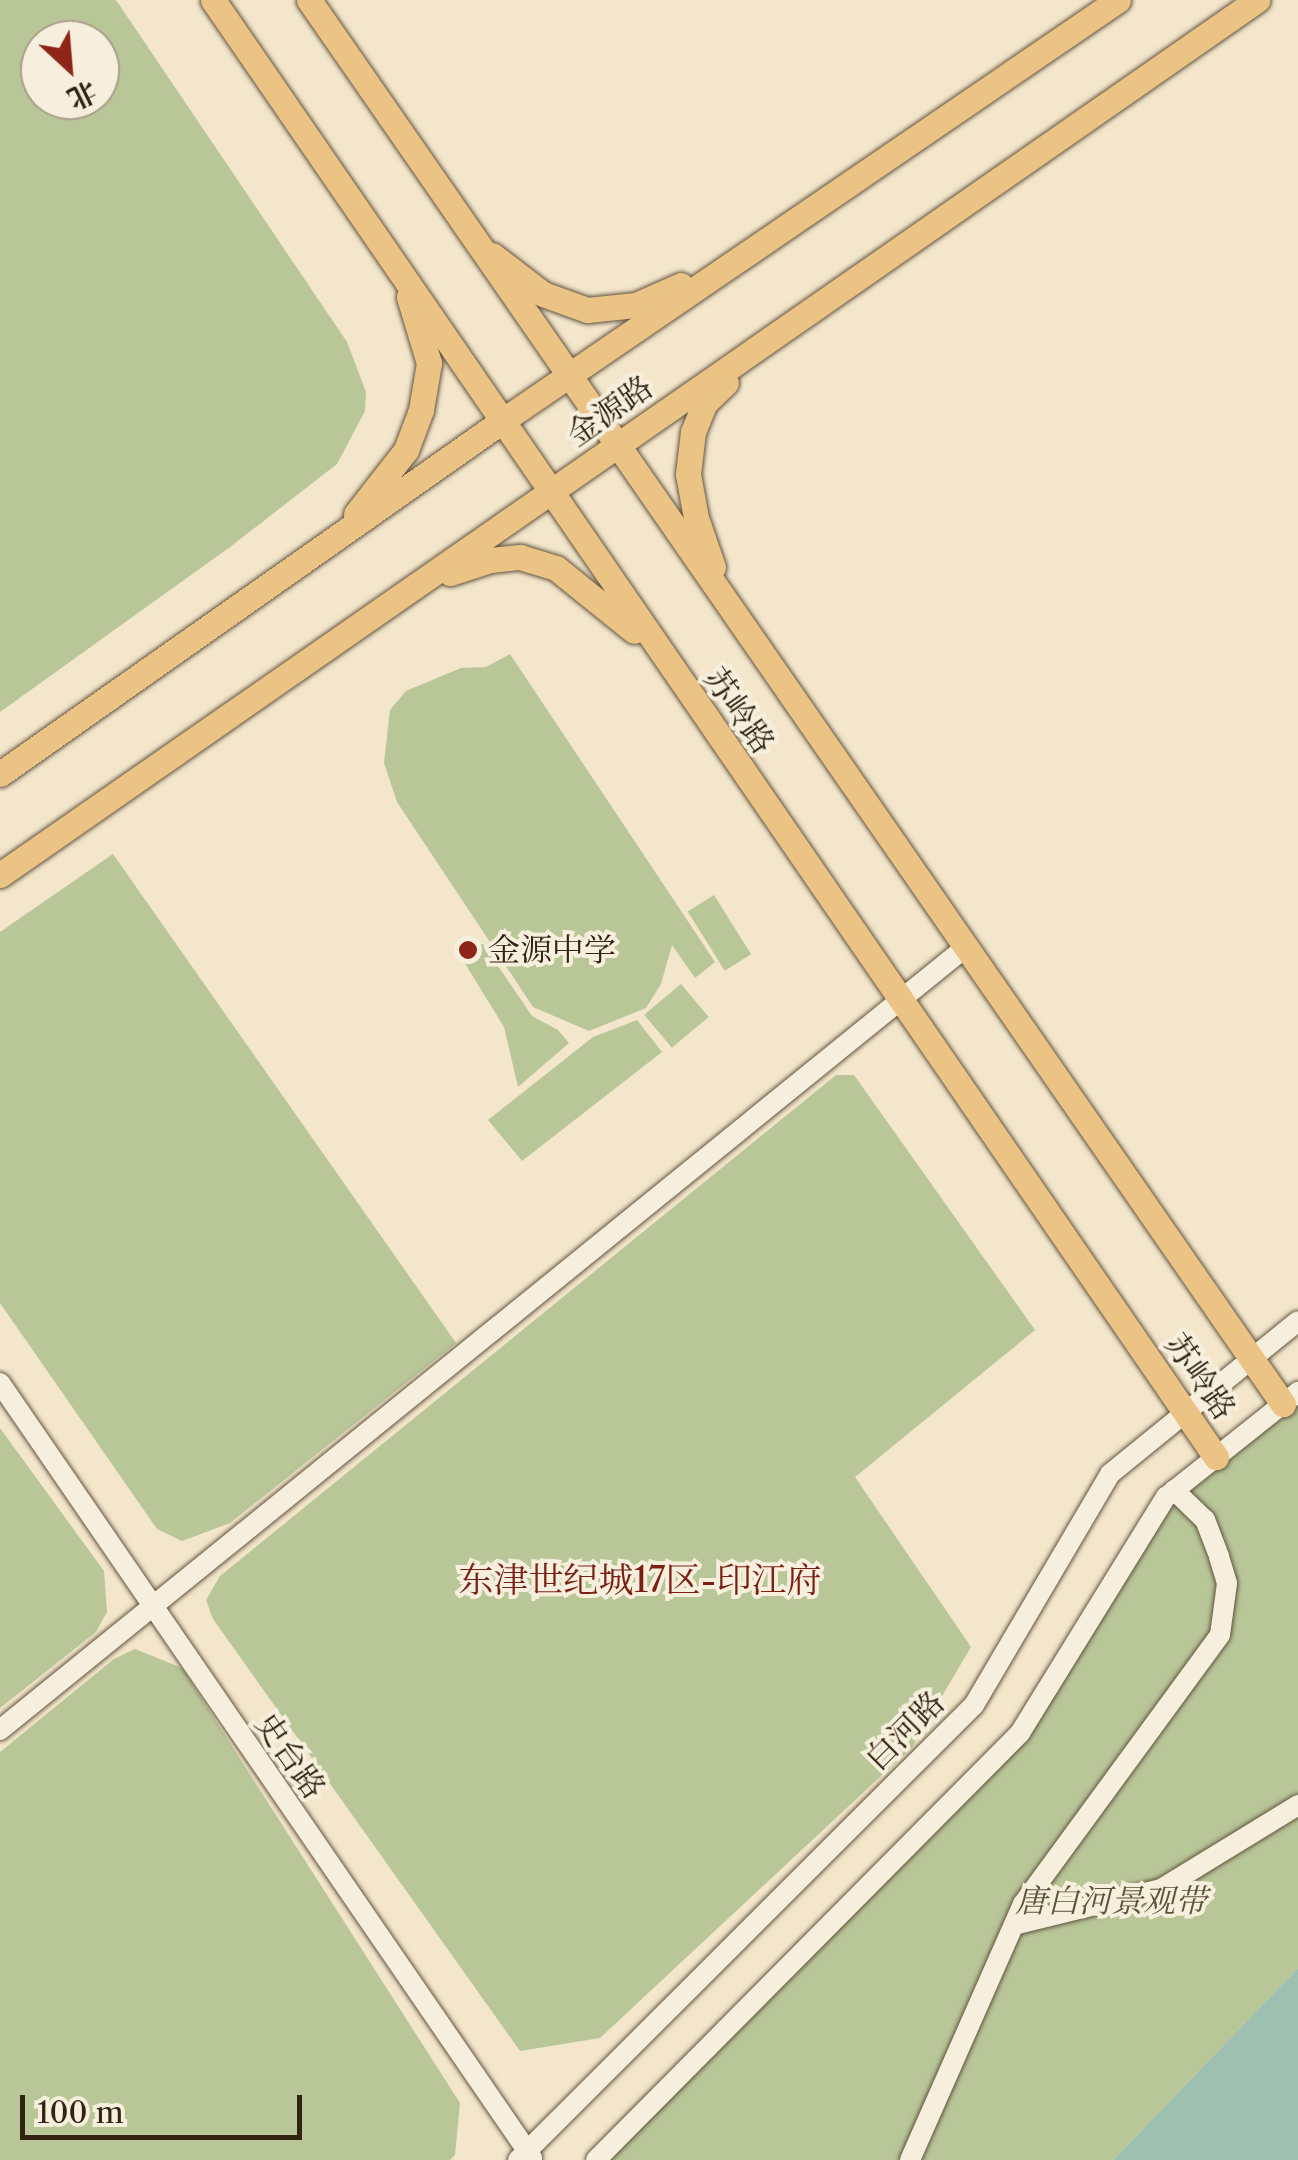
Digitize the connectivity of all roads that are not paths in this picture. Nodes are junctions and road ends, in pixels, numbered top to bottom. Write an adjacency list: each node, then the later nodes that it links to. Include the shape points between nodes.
1 (213, 0): 7 (main road, 苏岭路)
2 (309, 0): 5 (main road, 苏岭路)
3 (1118, 0): 6 (main road, 金源路)
4 (1258, 0): 8 (main road, 金源路)
5 (472, 239): 6 (main road, via 543,294 587,310 636,305); 9 (main road, 苏岭路)
6 (739, 260): 9 (main road, 金源路)
7 (402, 274): 10 (main road, 苏岭路); 13 (main road, via 428,362 421,410 406,450)
8 (788, 326): 11 (main road, 金源路); 15 (main road, via 705,403 693,432 688,474 696,518)
9 (568, 376): 10 (main road, 金源路); 11 (main road, 苏岭路)
10 (502, 421): 12 (main road, 苏岭路); 13 (main road, 金源路)
11 (617, 445): 12 (main road, 金源路); 15 (main road, 苏岭路)
12 (549, 494): 14 (main road, 金源路); 16 (main road, 苏岭路)
13 (340, 535): 17 (main road, 金源路)
14 (404, 594): 16 (main road, via 490,560 520,558 556,568); 18 (main road, 金源路)
15 (725, 600): 19 (main road, 苏岭路)
16 (656, 648): 20 (main road, 苏岭路)
17 (0, 774)
18 (0, 875)
19 (966, 947): 20 (street); 22 (main road, 苏岭路)
20 (899, 999): 25 (main road, 苏岭路); 28 (street)
21 (1298, 1322): 22 (street, 白河路)
22 (1252, 1358): 24 (main road, 苏岭路); 25 (street, 白河路)
23 (0, 1383): 28 (street, 史台路)
24 (1291, 1398): 26 (street)
25 (1186, 1413): 26 (main road, 苏岭路); 32 (street, 白河路, via 1110,1474 974,1704)
26 (1216, 1457): 27 (street)
27 (1174, 1490): 31 (street, via 1205,1520 1223,1570 1227,1603 1220,1634); 33 (street, via 1020,1733)
28 (152, 1609): 29 (street); 32 (street, 史台路)
29 (0, 1730)
30 (1298, 1805): 31 (street, via 1161,1890)
31 (1014, 1924): 34 (street)
32 (526, 2157)
33 (596, 2160)
34 (910, 2160)

